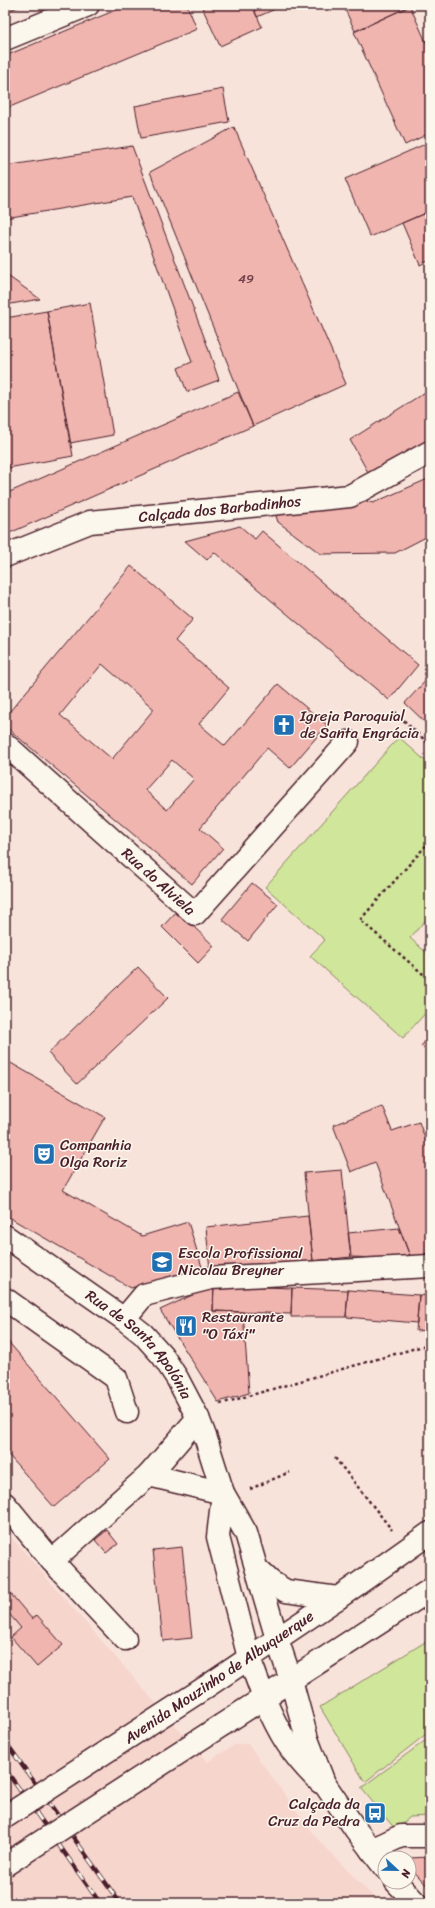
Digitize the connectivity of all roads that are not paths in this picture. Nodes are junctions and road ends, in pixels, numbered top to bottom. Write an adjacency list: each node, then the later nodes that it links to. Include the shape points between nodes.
1 (88, 5): 2 (street)
2 (5, 39)
3 (430, 452): 4 (street, Calçada dos Barbadinhos, via 350,496 90,522)
4 (5, 556)
5 (348, 742): 6 (street, Rua do Alviela, via 195,914)
6 (5, 744)
7 (5, 1236): 10 (street, Rua de Santa Apolónia)
8 (430, 1266): 10 (street, via 212,1278 144,1295)
9 (5, 1299): 11 (street, via 116,1378)
10 (124, 1319): 12 (street, Rua de Santa Apolónia, via 143,1334 162,1355 177,1378)
11 (127, 1412)
12 (206, 1412): 13 (street); 14 (street, Rua de Santa Apolónia, via 206,1439)
13 (149, 1475): 14 (street); 19 (street)
14 (233, 1492): 20 (street); 25 (street, via 218,1537)
15 (5, 1504): 19 (street)
16 (430, 1533): 22 (street, Avenida Mouzinho de Albuquerque)
17 (430, 1541): 18 (street)
18 (430, 1554)
19 (52, 1561): 23 (street)
20 (257, 1569): 22 (street, via 286,1591); 24 (street)
21 (430, 1590): 26 (street)
22 (338, 1598): 24 (street, Avenida Mouzinho de Albuquerque)
23 (124, 1639)
24 (277, 1639): 25 (street, Avenida Mouzinho de Albuquerque); 26 (street)
25 (248, 1658): 27 (street); 29 (street, Avenida Mouzinho de Albuquerque, bridge)
26 (291, 1680): 27 (street); 28 (street, via 307,1739)
27 (264, 1698): 28 (street, via 274,1724 287,1746); 33 (street, bridge)
28 (330, 1793): 31 (street)
29 (5, 1817)
30 (430, 1836): 31 (street, via 401,1836)
31 (371, 1850): 32 (street)
32 (377, 1858)
33 (5, 1865)
34 (404, 1890): 35 (street)
35 (416, 1903)

